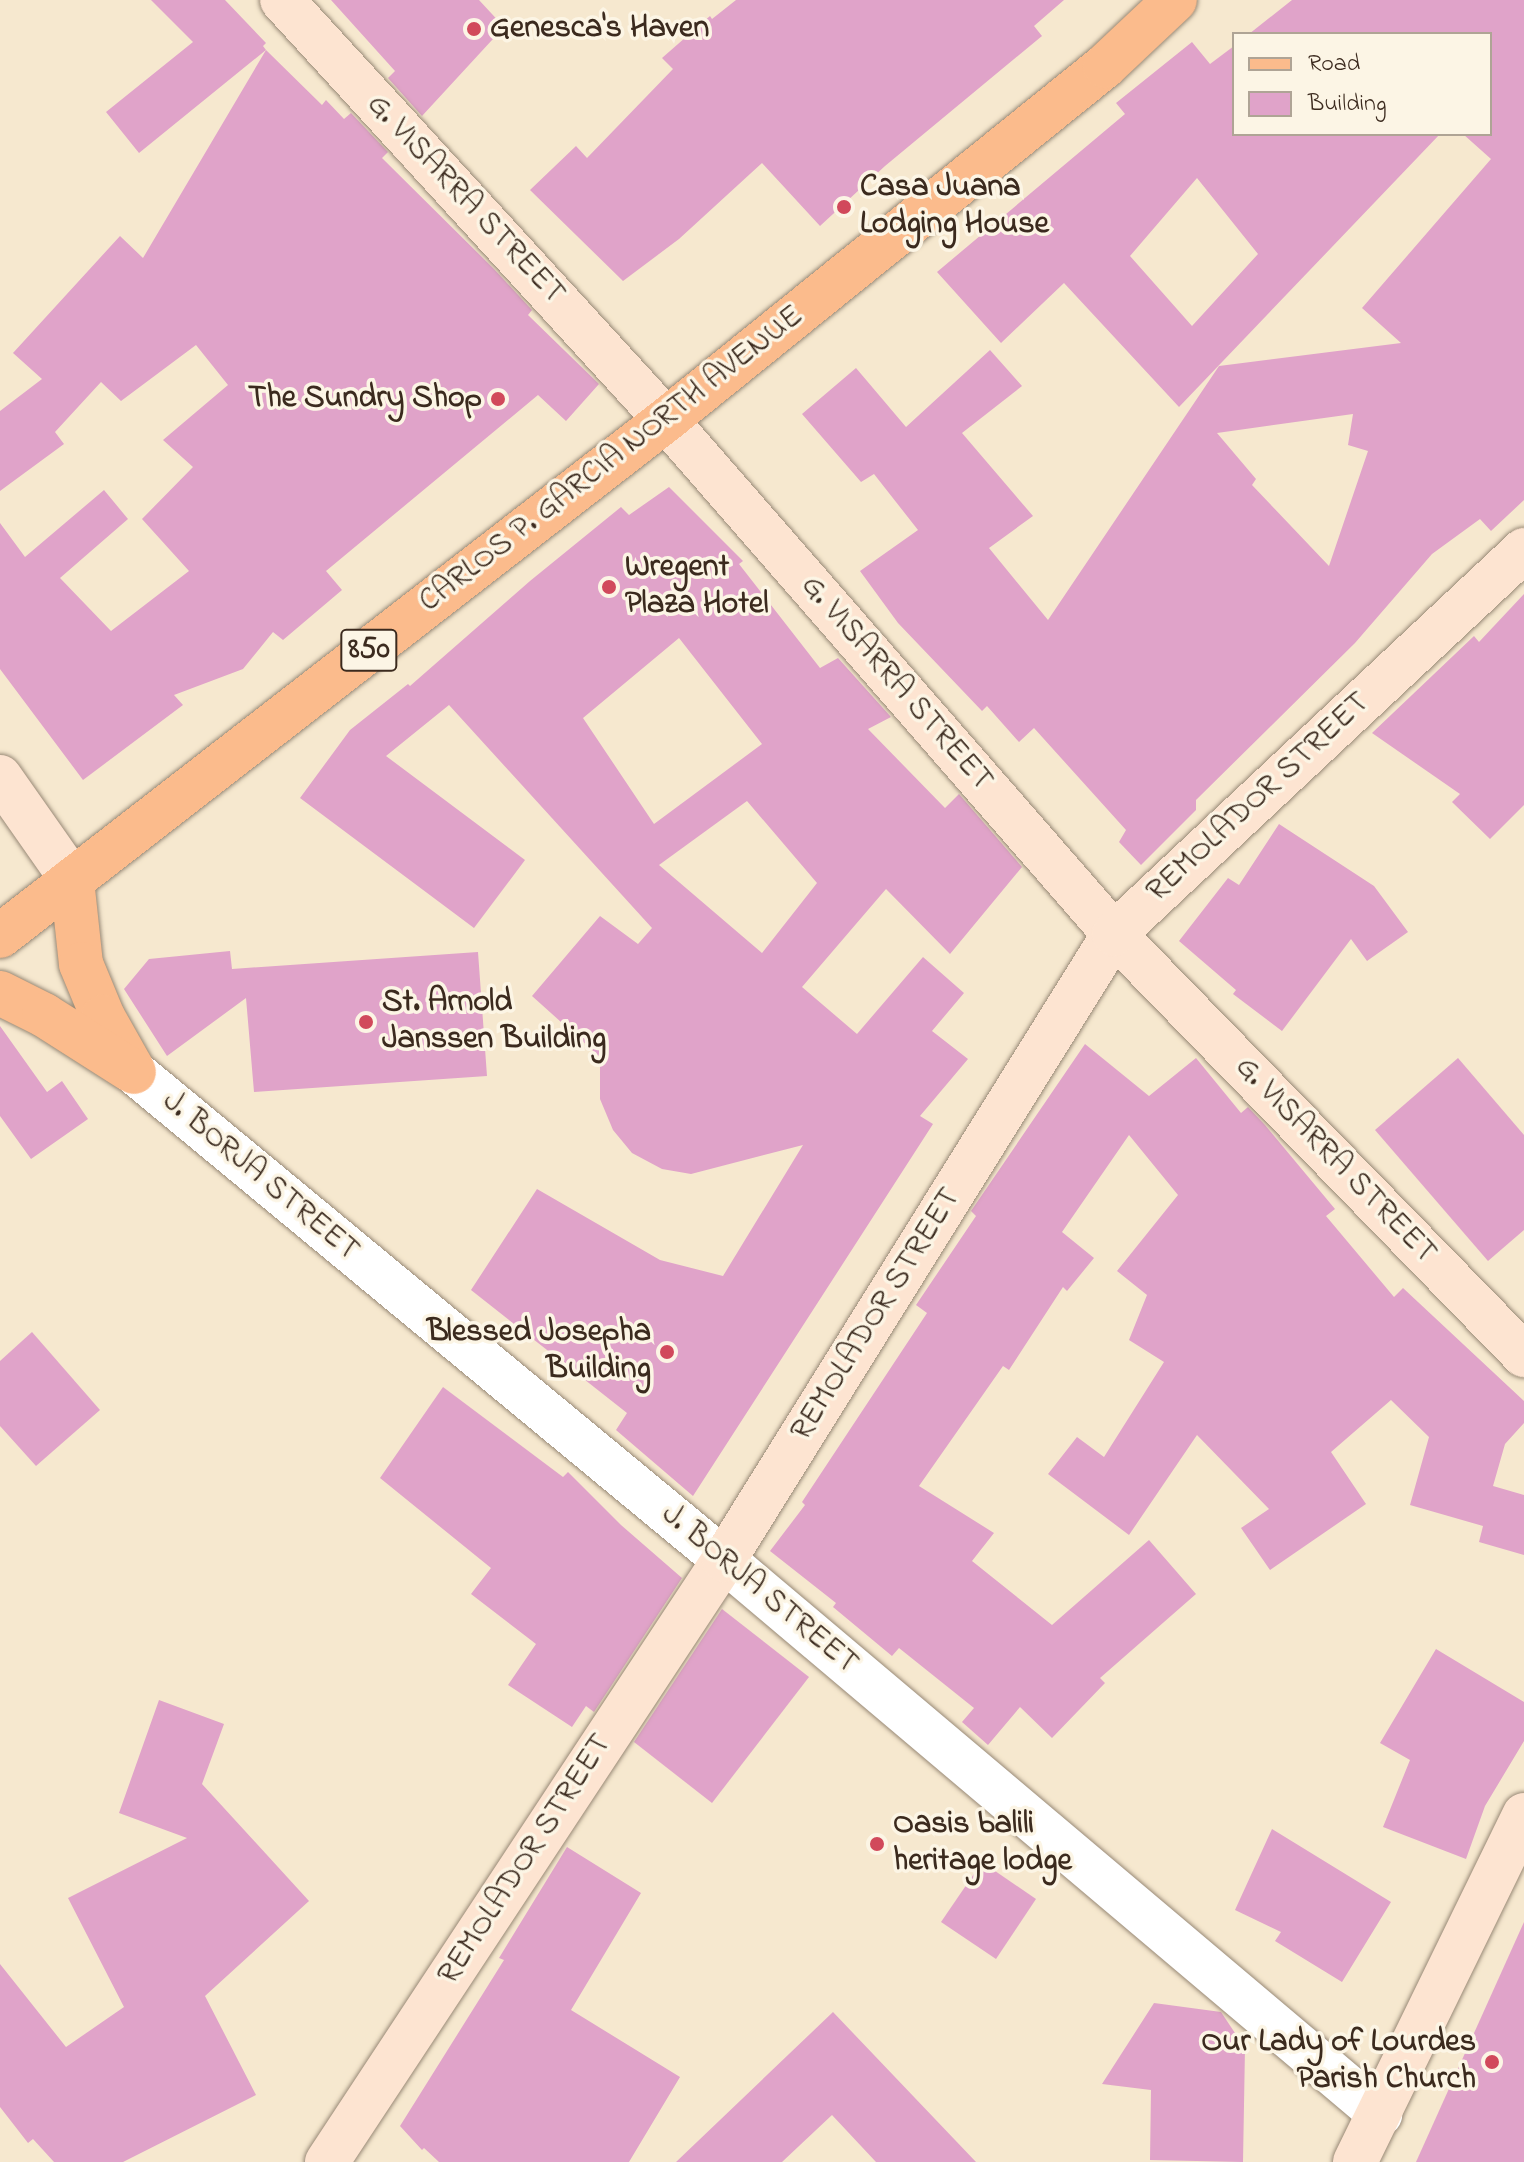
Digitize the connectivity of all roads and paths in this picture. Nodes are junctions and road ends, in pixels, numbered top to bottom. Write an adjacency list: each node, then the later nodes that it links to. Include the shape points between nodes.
1 (282, 0): 3 (street, G. VISARRA STREET)
2 (1175, 0): 3 (main road, CARLOS P. GARCIA NORTH AVENUE / 850, via 1105,66)
3 (666, 420): 6 (main road, CARLOS P. GARCIA NORTH AVENUE / 850); 7 (street, G. VISARRA STREET)
4 (1524, 550): 7 (street, REMOLADOR STREET)
5 (0, 777): 6 (street)
6 (72, 880): 8 (main road, CARLOS P. GARCIA NORTH AVENUE / 850); 10 (main road, via 81,964)
7 (1114, 934): 11 (street, G. VISARRA STREET); 12 (street, REMOLADOR STREET)
8 (0, 936)
9 (0, 993): 10 (main road)
10 (134, 1072): 12 (street, J. BORJA STREET)
11 (1524, 1355)
12 (724, 1560): 14 (street, J. BORJA STREET); 15 (street, REMOLADOR STREET)
13 (1524, 1815): 14 (street)
14 (1380, 2114): 16 (street)
15 (327, 2162)
16 (1355, 2162)

